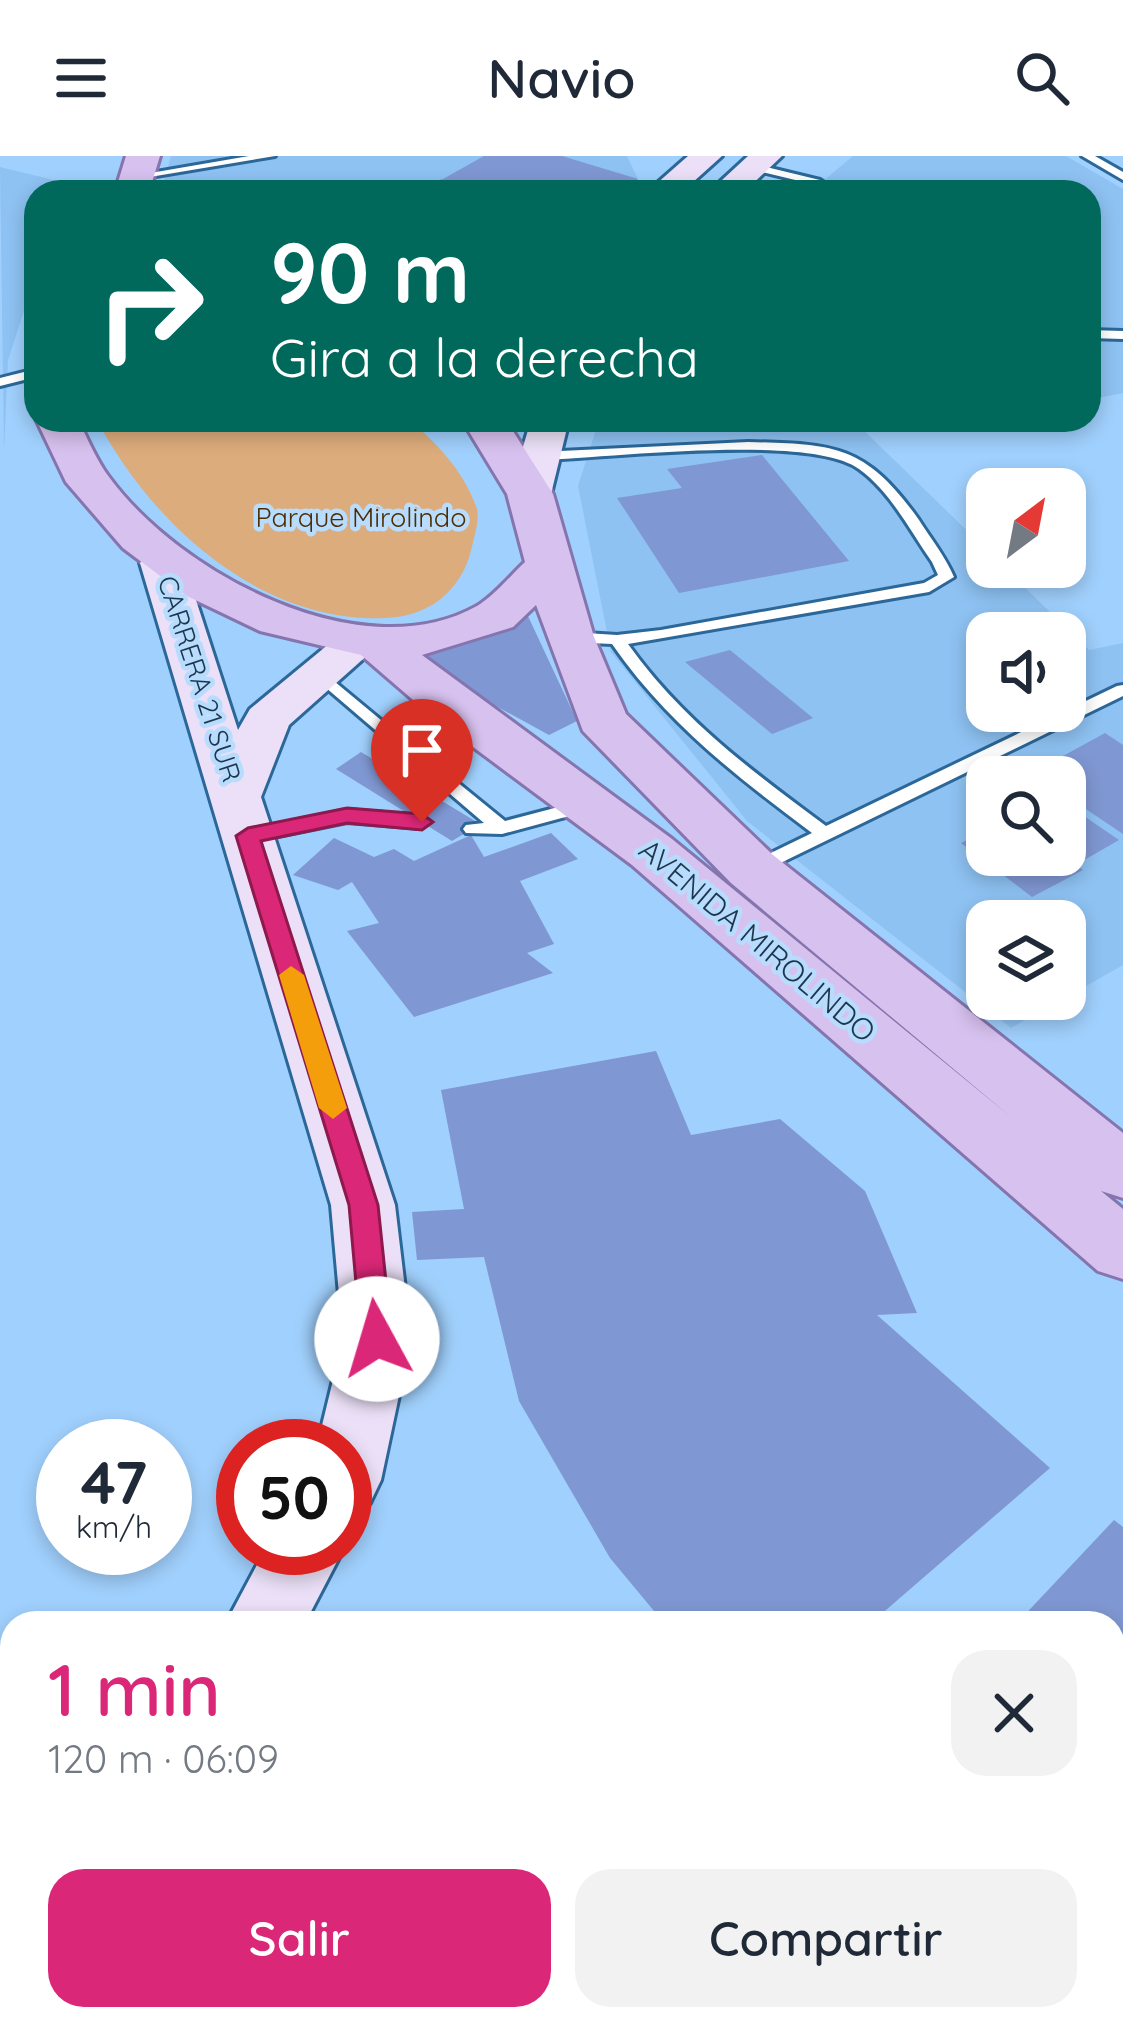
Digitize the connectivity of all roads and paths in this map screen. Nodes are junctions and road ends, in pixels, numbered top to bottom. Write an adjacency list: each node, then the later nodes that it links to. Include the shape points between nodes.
1 (270, 156): 5 (lane)
2 (707, 156): 7 (main road)
3 (1087, 156): 6 (lane)
4 (760, 162): 8 (lane)
5 (130, 174)
6 (1123, 177)
7 (678, 180)
8 (810, 180)
9 (63, 432): 12 (main road, AVENIDA MIROLINDO, via 91,488)
10 (494, 432): 11 (main road, AVENIDA MIROLINDO)
11 (540, 457): 13 (main road, AVENIDA MIROLINDO); 14 (lane, via 782,446 838,454 871,473 946,577 929,587)
12 (162, 563): 15 (main road, AVENIDA MIROLINDO); 20 (main road, CARRERA 21 SUR)
13 (549, 566): 14 (main road, AVENIDA MIROLINDO); 15 (main road, via 532,589 486,618)
14 (593, 639): 24 (lane, via 701,740); 25 (main road, AVENIDA MIROLINDO, via 602,720)
15 (351, 654): 17 (main road, AVENIDA MIROLINDO); 18 (lane); 20 (main road, CARRERA 21 SUR, via 267,719)
16 (1123, 690): 24 (lane)
17 (453, 707): 18 (lane); 19 (main road, AVENIDA MIROLINDO)
18 (391, 737): 22 (lane)
19 (591, 804): 22 (lane); 27 (main road, AVENIDA MIROLINDO)
20 (242, 815): 21 (lane); 28 (main road, CARRERA 21 SUR, via 363,1205 377,1339)
21 (422, 822)
22 (502, 828): 23 (lane)
23 (472, 829)
24 (825, 834): 25 (lane)
25 (752, 869): 26 (main road, AVENIDA MIROLINDO)
26 (1123, 1171)
27 (1123, 1250)
28 (359, 1419)
29 (292, 1575): 30 (main road)
30 (271, 1611)

